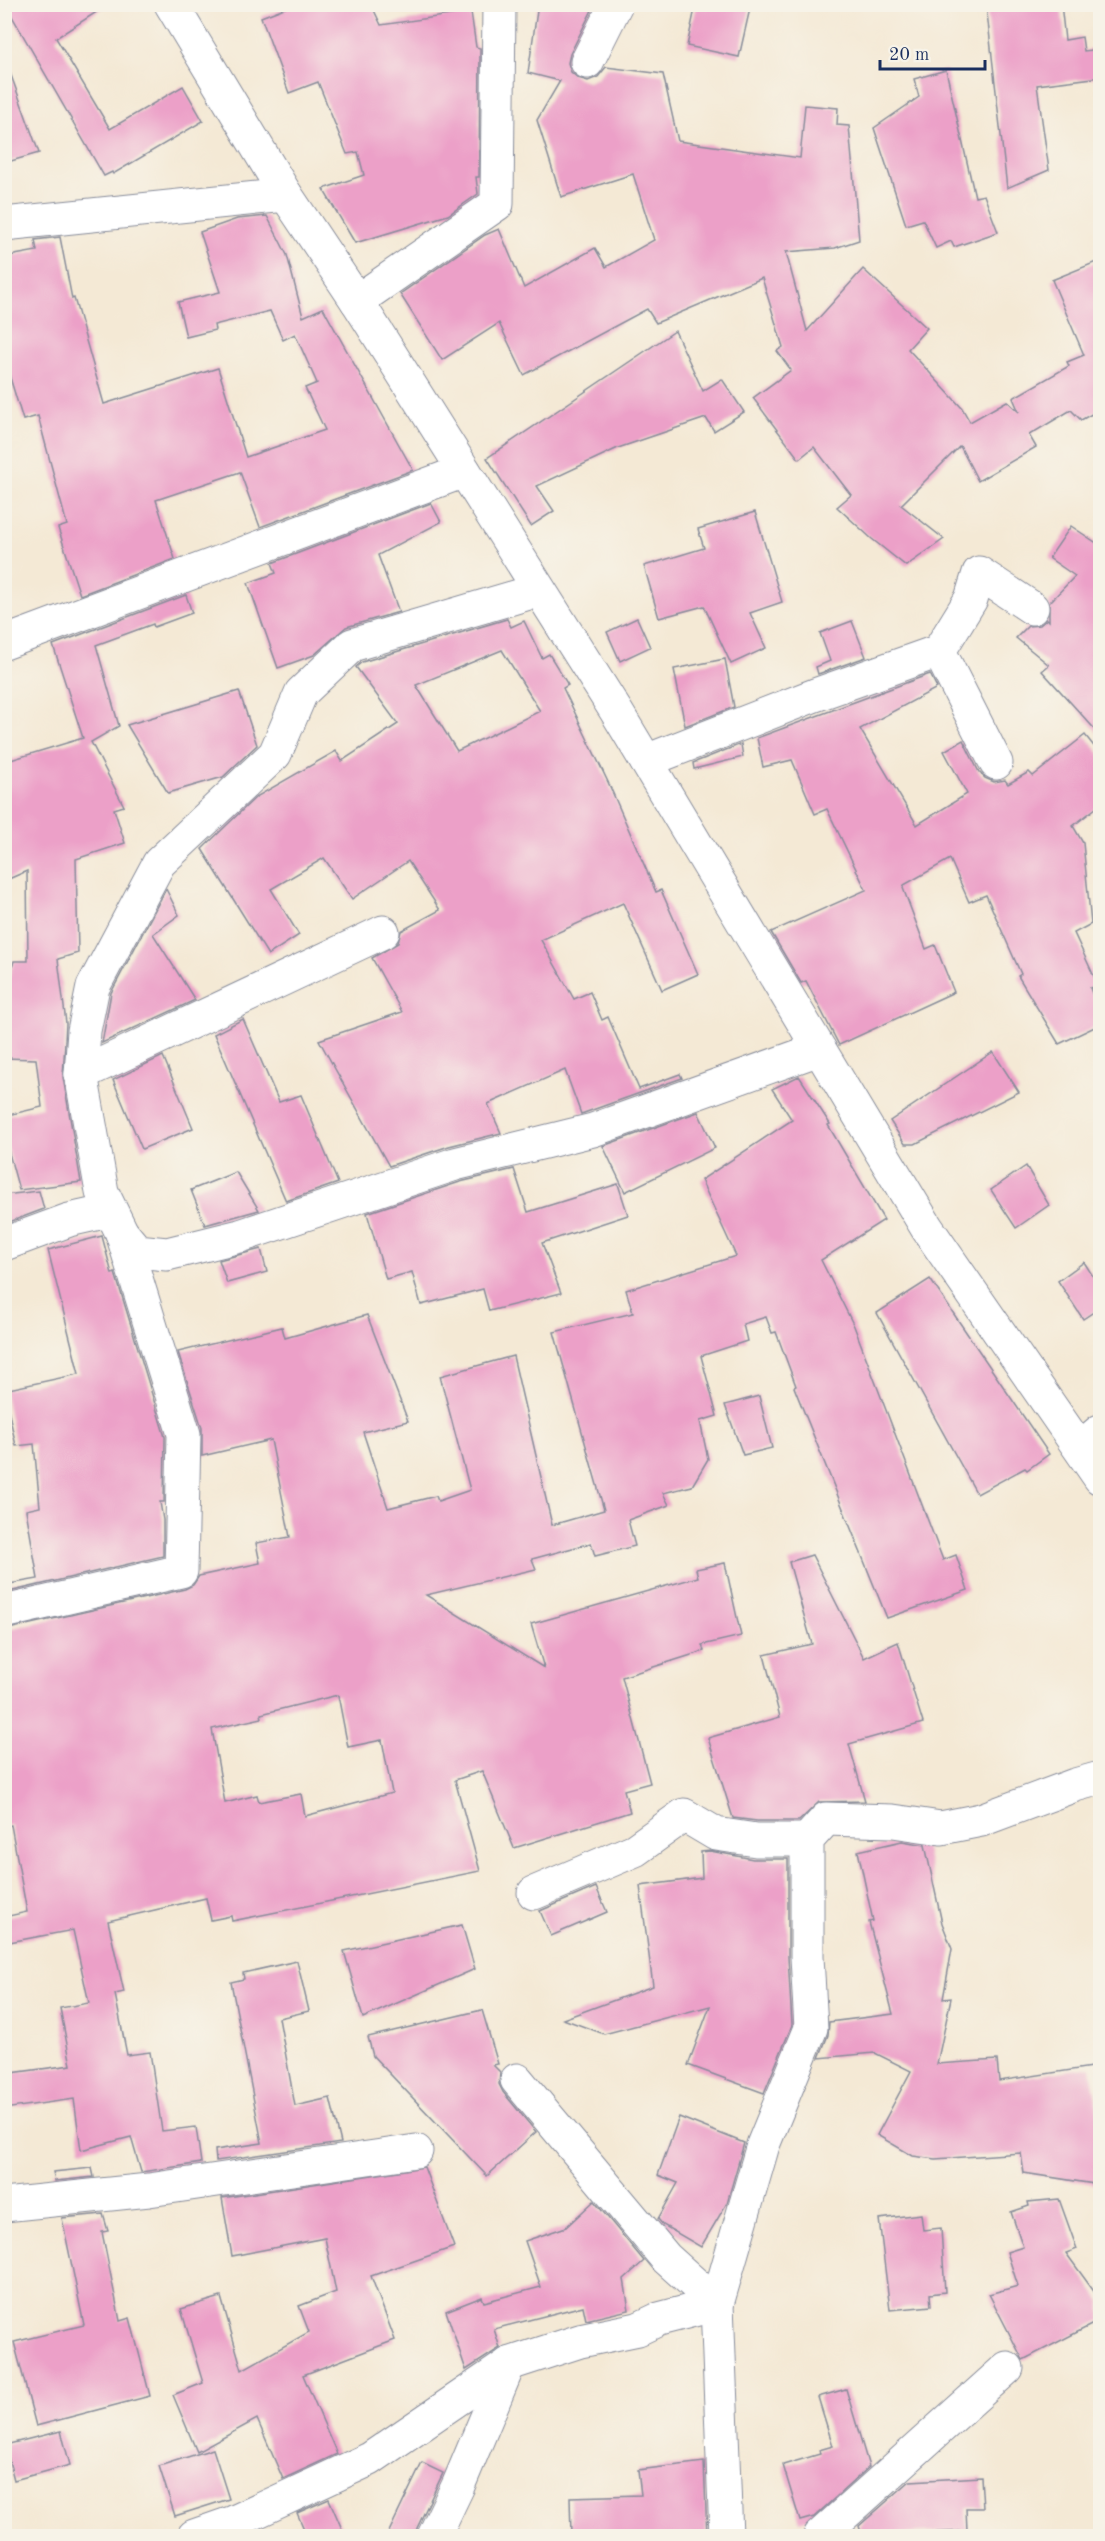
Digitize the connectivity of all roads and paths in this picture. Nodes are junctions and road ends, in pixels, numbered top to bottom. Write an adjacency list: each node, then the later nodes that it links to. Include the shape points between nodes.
1 (171, 4): 5 (street)
2 (499, 4): 7 (street, via 497,204)
3 (616, 4): 4 (street)
4 (587, 62)
5 (286, 195): 6 (street); 7 (street)
6 (4, 224)
7 (357, 301): 8 (street)
8 (465, 471): 9 (street); 11 (street)
9 (539, 591): 13 (street); 17 (street, via 352,645 301,693 275,754 159,863 93,987)
10 (1032, 608): 12 (street, via 979,573 971,599)
11 (4, 643)
12 (939, 651): 13 (street); 14 (street)
13 (646, 761): 16 (street)
14 (996, 763)
15 (383, 932): 17 (street)
16 (819, 1049): 18 (street, via 593,1131 455,1164 240,1236 167,1254 136,1251); 20 (street, via 927,1228)
17 (81, 1074): 18 (street, via 102,1192)
18 (116, 1222): 19 (street, via 69,1220); 22 (street, via 184,1434 181,1571)
19 (4, 1244)
20 (1091, 1439): 21 (street)
21 (1101, 1478)
22 (4, 1612)
23 (1101, 1778): 24 (street, via 981,1820 941,1828 893,1821 826,1819)
24 (807, 1840): 25 (street, via 756,1840 716,1834 684,1815 635,1850); 29 (street, via 811,2028 763,2145)
25 (534, 1893)
26 (517, 2080): 29 (street, via 666,2258)
27 (416, 2151): 28 (street, via 149,2190)
28 (4, 2205)
29 (717, 2304): 30 (street); 34 (street)
30 (509, 2364): 32 (street, via 370,2459 234,2522); 33 (street)
31 (1007, 2368): 35 (street)
32 (194, 2536)
33 (434, 2536)
34 (726, 2536)
35 (820, 2536)

